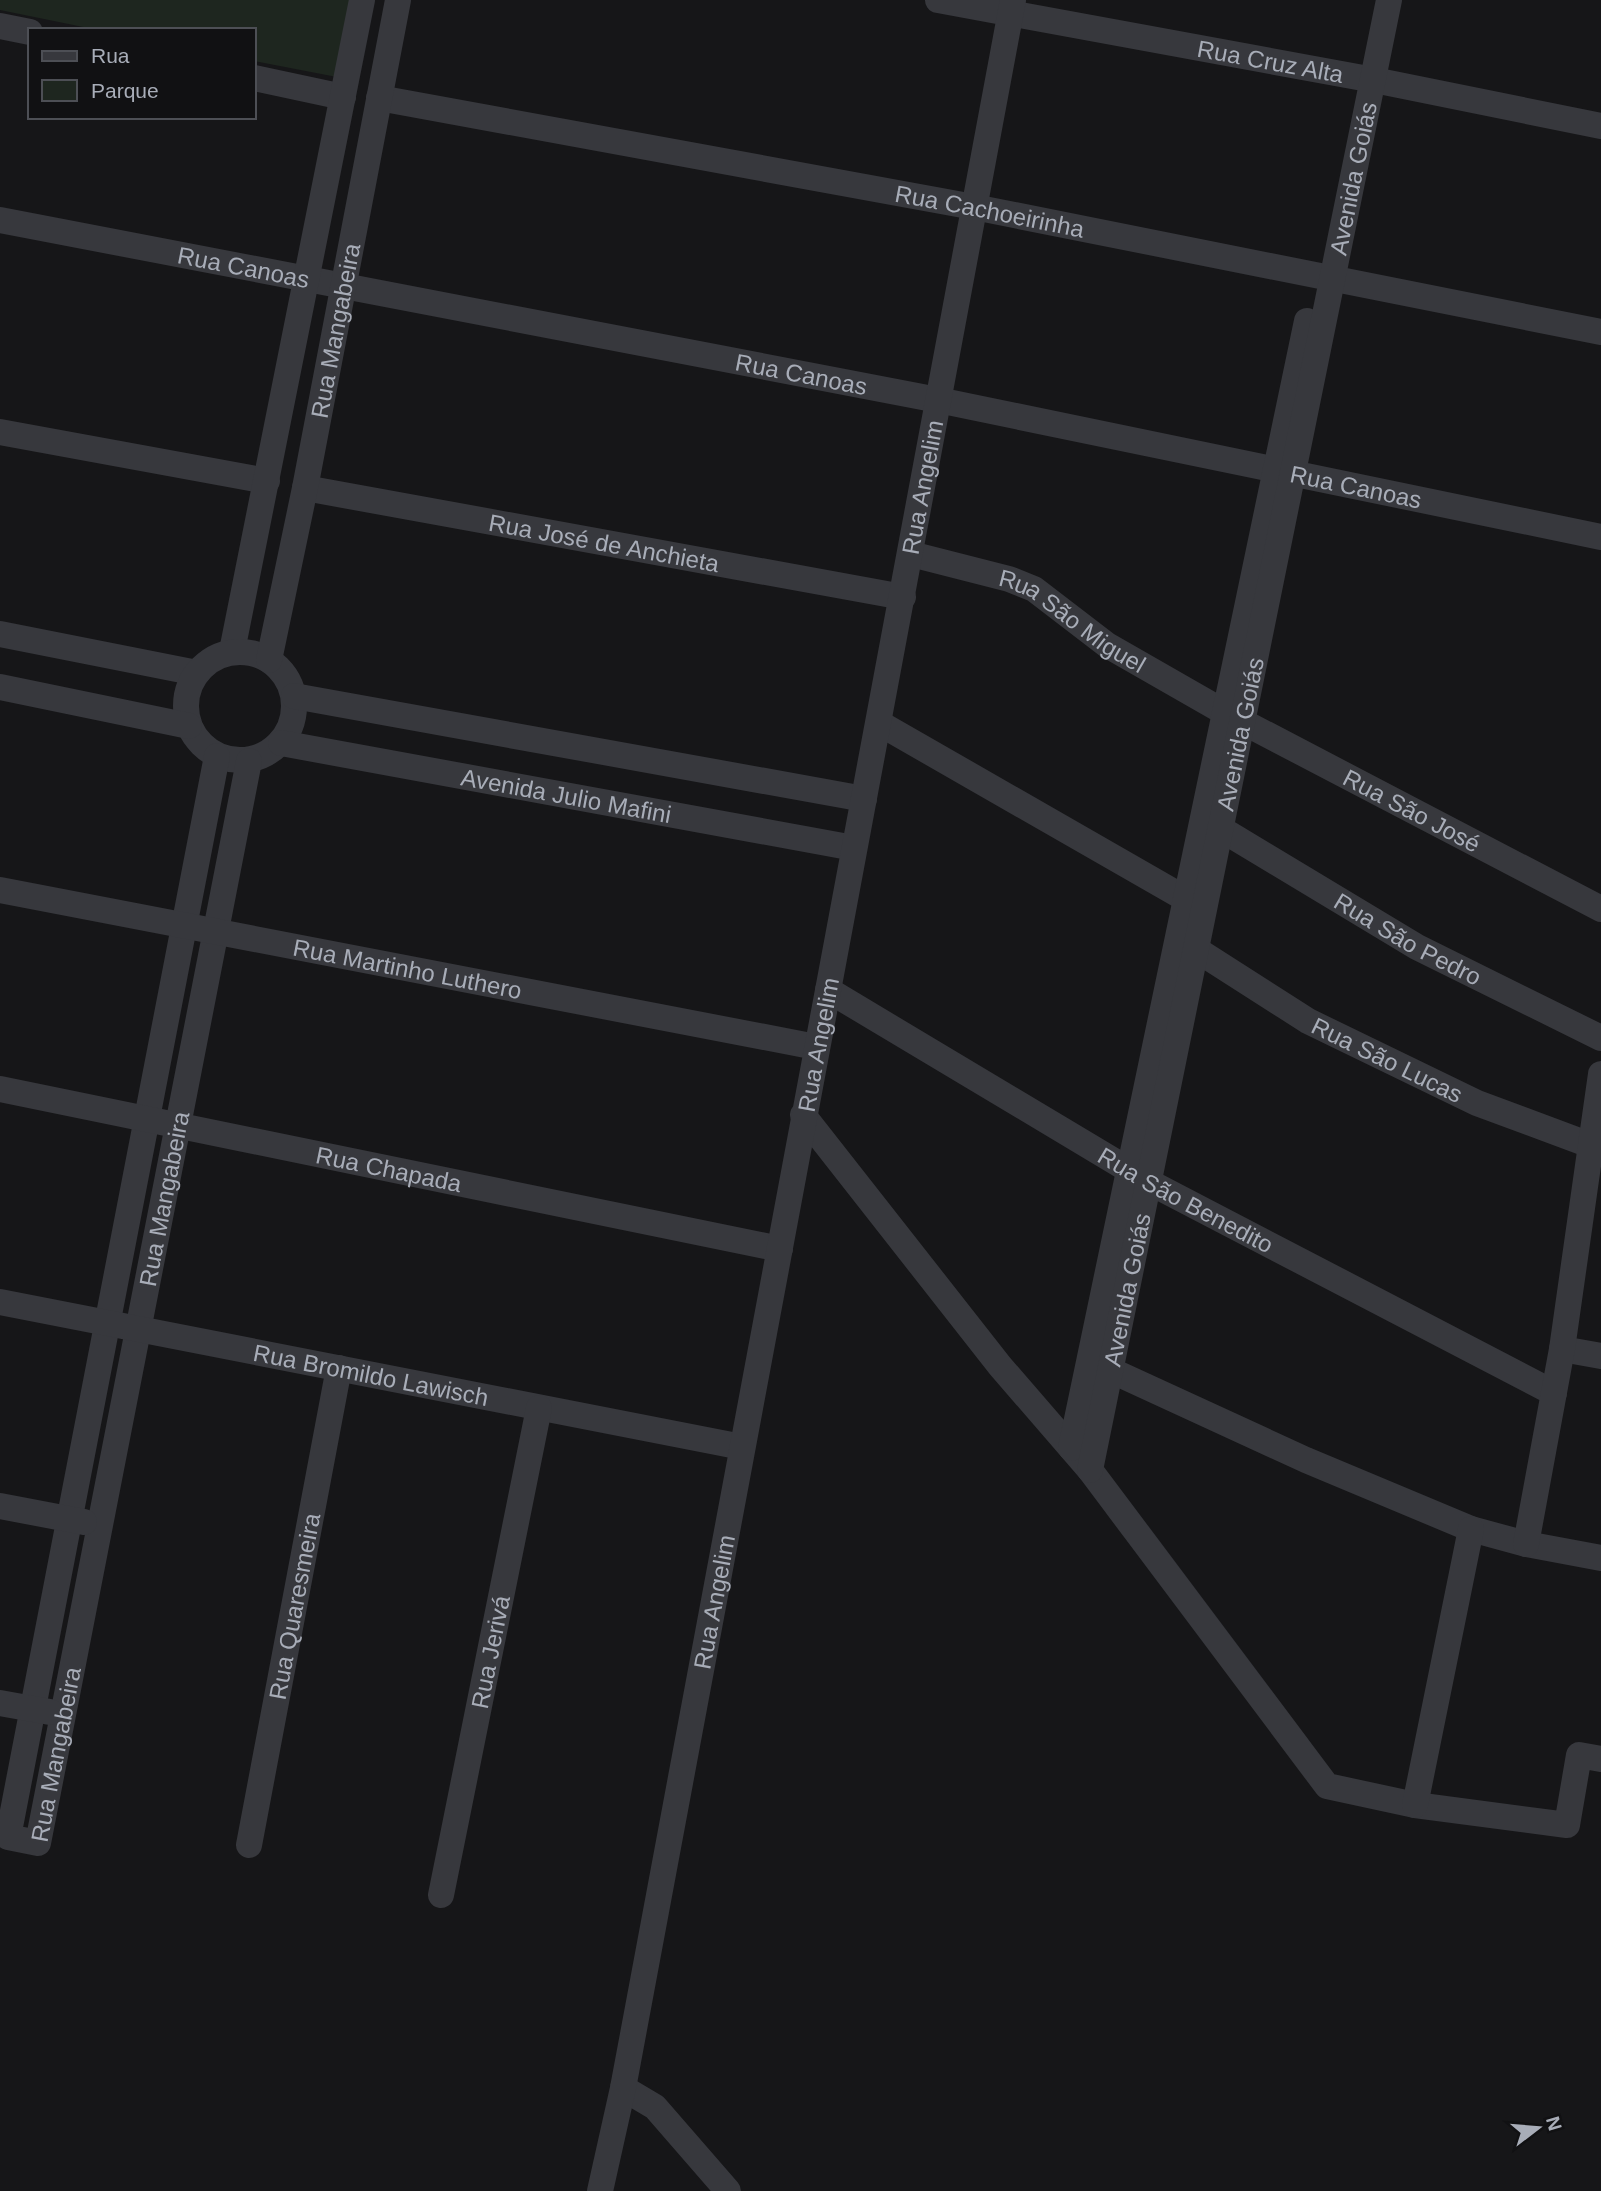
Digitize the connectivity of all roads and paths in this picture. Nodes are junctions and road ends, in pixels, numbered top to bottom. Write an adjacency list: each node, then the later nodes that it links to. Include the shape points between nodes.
1 (362, 0): 11 (street, Rua Mangabeira)
2 (398, 0): 12 (street, Rua Mangabeira)
3 (938, 0): 6 (street, Rua Cruz Alta)
4 (1371, 0): 10 (street, Avenida Goiás)
5 (1390, 0): 10 (street, Avenida Goiás)
6 (1012, 7): 10 (street, Rua Cruz Alta); 14 (street, Rua Angelim)
7 (0, 26): 8 (street)
8 (28, 32)
9 (256, 78): 11 (street)
10 (1365, 78): 13 (street, Rua Cruz Alta); 16 (street, Avenida Goiás)
11 (343, 97): 17 (street, Rua Mangabeira)
12 (379, 98): 14 (street, Rua Cachoeirinha); 18 (street, Rua Mangabeira)
13 (1601, 126)
14 (974, 207): 16 (street, Rua Cachoeirinha); 20 (street, Rua Angelim)
15 (0, 220): 17 (street, Rua Canoas)
16 (1325, 277): 19 (street, Rua Cachoeirinha); 22 (street, Avenida Goiás)
17 (305, 278): 18 (street, Rua Canoas); 23 (street, Rua Mangabeira)
18 (342, 286): 20 (street, Rua Canoas); 24 (street, Rua Mangabeira)
19 (1601, 332)
20 (938, 400): 22 (street, Rua Canoas); 26 (street, Rua Angelim)
21 (0, 432): 23 (street)
22 (1285, 472): 25 (street, Rua Canoas); 34 (street, Avenida Goiás)
23 (267, 481): 29 (street, Rua Mangabeira)
24 (305, 488): 27 (street, Rua José de Anchieta); 30 (street, Rua Mangabeira)
25 (1601, 537)
26 (911, 554): 27 (street, Rua Angelim); 34 (street, Rua São Miguel, via 1034,589 1107,645)
27 (903, 597): 35 (street, Rua Angelim)
28 (0, 634): 31 (street)
29 (232, 651): 30 (street); 31 (street)
30 (269, 660): 33 (street, via 285,676)
31 (197, 673): 36 (street, via 187,699)
32 (0, 687): 36 (street)
33 (293, 696): 37 (street, via 290,729); 40 (street, Avenida Julio Mafini)
34 (1234, 716): 41 (street, Avenida Goiás); 44 (street, Avenida Goiás); 45 (street, Rua São José)
35 (879, 723): 40 (street, Rua Angelim); 44 (street)
36 (189, 726): 38 (street)
37 (281, 743): 39 (street); 42 (street, Avenida Julio Mafini)
38 (217, 756): 39 (street); 46 (street, Rua Mangabeira)
39 (249, 761): 47 (street, Rua Mangabeira)
40 (864, 800): 42 (street, Rua Angelim)
41 (1222, 829): 48 (street, Avenida Goiás); 50 (street, Rua São Pedro, via 1417,947)
42 (855, 848): 49 (street, Rua Angelim)
43 (0, 890): 46 (street, Rua Martinho Luthero)
44 (1186, 899): 58 (street, Avenida Goiás)
45 (1601, 909)
46 (184, 925): 47 (street, Rua Martinho Luthero); 55 (street, Rua Mangabeira)
47 (215, 931): 51 (street, Rua Martinho Luthero); 56 (street, Rua Mangabeira)
48 (1197, 950): 57 (street, Rua São Lucas, via 1308,1021 1478,1103); 58 (street, Avenida Goiás)
49 (828, 990): 51 (street, Rua Angelim); 58 (street, Rua São Benedito)
50 (1601, 1038)
51 (816, 1047): 54 (street, Rua Angelim)
52 (1601, 1074): 57 (street)
53 (0, 1089): 55 (street, Rua Chapada)
54 (803, 1115): 59 (street, Rua Angelim); 70 (street, via 1000,1366)
55 (147, 1119): 56 (street, Rua Chapada); 61 (street, Rua Mangabeira)
56 (178, 1125): 59 (street, Rua Chapada); 62 (street, Rua Mangabeira)
57 (1596, 1148): 63 (street)
58 (1139, 1176): 65 (street, Avenida Goiás); 67 (street, Rua São Benedito)
59 (779, 1249): 69 (street, Rua Angelim)
60 (0, 1302): 61 (street, Rua Bromildo Lawisch)
61 (107, 1323): 62 (street, Rua Bromildo Lawisch); 73 (street, Rua Mangabeira)
62 (138, 1329): 66 (street, Rua Bromildo Lawisch); 74 (street, Rua Mangabeira)
63 (1562, 1349): 64 (street); 67 (street)
64 (1601, 1356)
65 (1099, 1365): 70 (street, Avenida Goiás); 71 (street, Avenida Goiás); 75 (street)
66 (340, 1368): 68 (street, Rua Bromildo Lawisch); 83 (street, Rua Quaresmeira)
67 (1554, 1393): 76 (street)
68 (539, 1408): 69 (street, Rua Bromildo Lawisch); 84 (street, Rua Jerivá)
69 (743, 1447): 85 (street, Rua Angelim)
70 (1071, 1448): 71 (street)
71 (1090, 1470): 82 (street, via 1327,1786)
72 (0, 1506): 73 (street)
73 (69, 1519): 74 (street); 79 (street, Rua Mangabeira)
74 (100, 1525): 80 (street, Rua Mangabeira)
75 (1471, 1529): 76 (street); 82 (street)
76 (1526, 1544): 77 (street)
77 (1601, 1559)
78 (0, 1703): 79 (street)
79 (33, 1709): 80 (street); 80 (street, Rua Mangabeira, via 8,1838 38,1843)
80 (63, 1714)
81 (1590, 1757): 82 (street, via 1567,1825)
82 (1415, 1805)
83 (249, 1845)
84 (442, 1895)
85 (623, 2088): 86 (street, Rua Angelim); 87 (street, via 655,2107)
86 (600, 2191)
87 (728, 2191)

